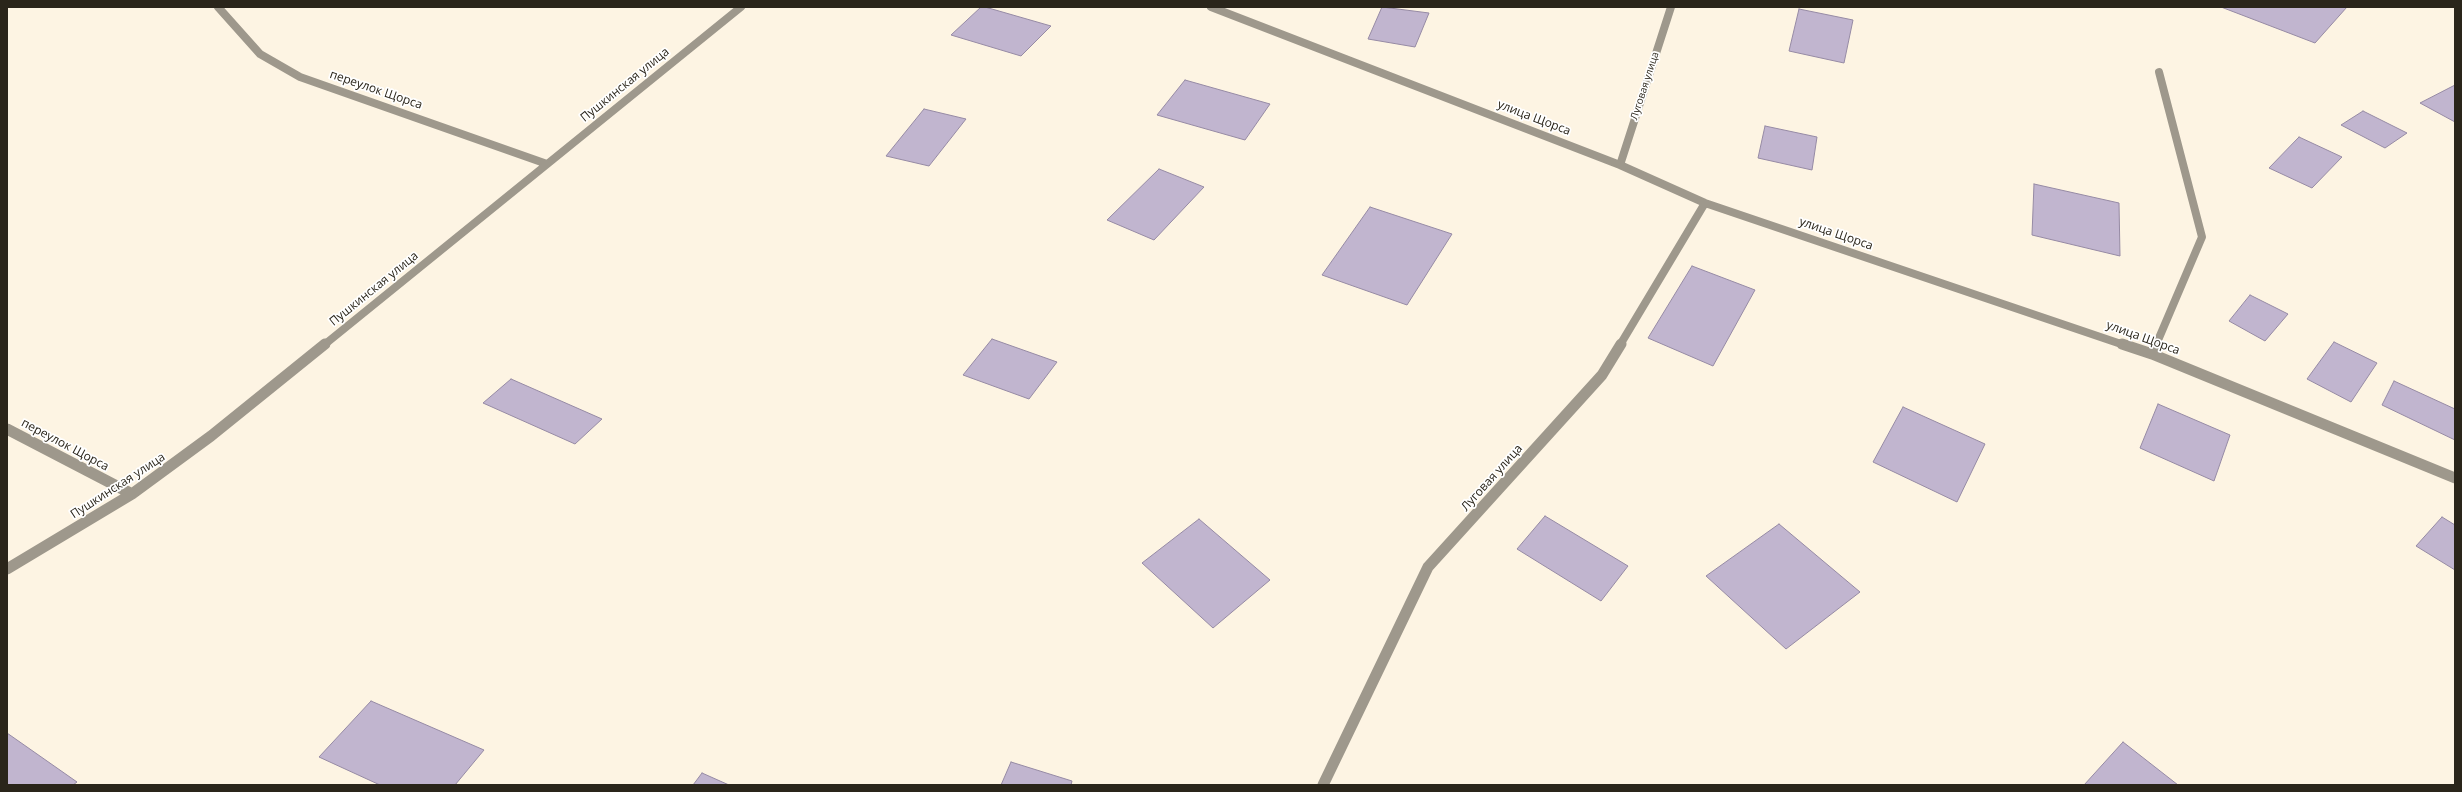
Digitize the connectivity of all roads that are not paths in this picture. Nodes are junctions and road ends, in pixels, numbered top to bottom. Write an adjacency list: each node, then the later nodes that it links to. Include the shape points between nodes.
1 (218, 7): 6 (street, переулок Щорса, via 260,54 300,77)
2 (741, 7): 6 (street, Пушкинская улица)
3 (1211, 7): 7 (street, улица Щорса)
4 (1671, 7): 7 (street, Луговая улица)
5 (2159, 72): 9 (street, via 2202,237)
6 (546, 164): 12 (street, Пушкинская улица, via 211,436)
7 (1620, 165): 8 (street, улица Щорса)
8 (1705, 203): 9 (street, улица Щорса); 14 (street, Луговая улица, via 1602,375 1428,567)
9 (2152, 354): 11 (street, улица Щорса)
10 (7, 429): 12 (street, переулок Щорса)
11 (2455, 478)
12 (132, 494): 13 (street, Пушкинская улица)
13 (7, 568)
14 (1323, 785)

